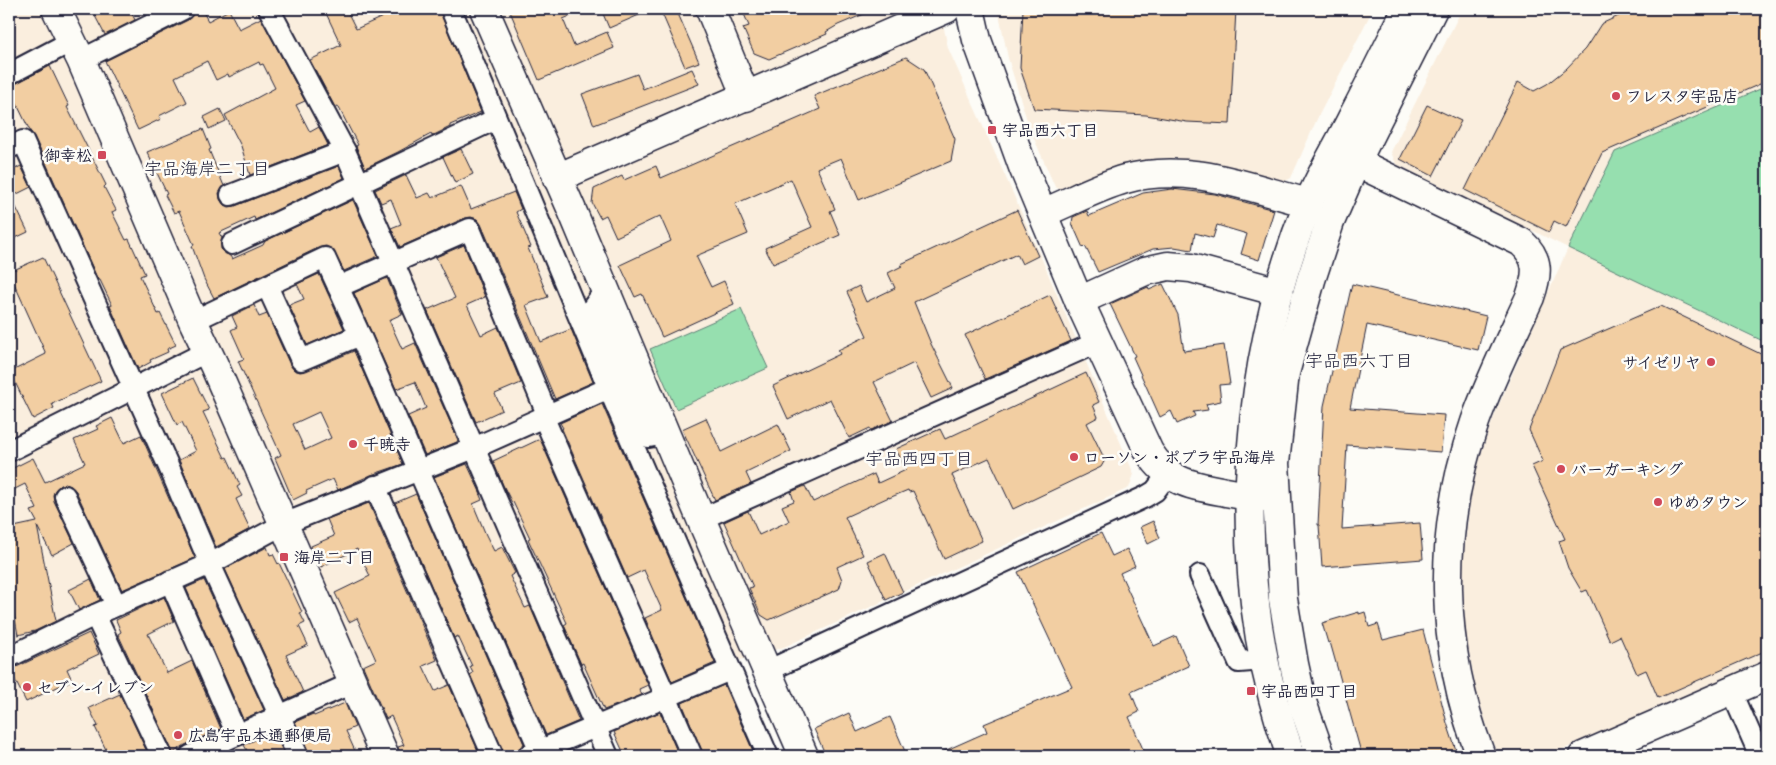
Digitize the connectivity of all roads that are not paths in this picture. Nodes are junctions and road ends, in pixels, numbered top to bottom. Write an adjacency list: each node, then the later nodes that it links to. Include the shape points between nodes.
1 (56, 9): 11 (street)
2 (183, 9): 11 (street)
3 (269, 9): 16 (street)
4 (451, 9): 14 (street)
5 (484, 9): 18 (street)
6 (710, 9): 13 (street)
7 (946, 9): 13 (street)
8 (970, 9): 22 (street, via 977,40 1010,135)
9 (1407, 9): 21 (street)
10 (1433, 9): 17 (street)
11 (77, 51): 12 (street); 30 (street)
12 (9, 74)
13 (746, 97): 18 (street)
14 (496, 119): 19 (street); 34 (street)
15 (9, 148): 35 (street, via 23,141)
16 (345, 151): 19 (street); 20 (street)
17 (1356, 162): 44 (street, via 1320,251 1285,373 1275,463); 77 (street, via 1521,242 1531,254 1536,268 1530,297 1476,420 1458,479 1448,546 1447,597 1452,646 1465,708)
18 (557, 178): 27 (street)
19 (358, 183): 23 (street); 24 (street)
20 (231, 195)
21 (1308, 203): 22 (street, via 1218,179 1171,172 1123,180); 28 (street)
22 (1043, 213): 29 (street)
23 (232, 244)
24 (392, 263): 26 (street); 36 (street, via 470,229); 38 (street)
25 (267, 286): 26 (street, via 325,258); 30 (street); 31 (street, via 302,360)
26 (338, 287): 31 (street)
27 (604, 290): 34 (street, via 593,307); 37 (street)
28 (1279, 292): 29 (street, via 1191,268 1168,266 1145,271); 44 (street, via 1256,408)
29 (1079, 301): 32 (street)
30 (194, 321): 33 (street)
31 (360, 335): 40 (street)
32 (1098, 342): 41 (street, via 1145,446); 45 (street)
33 (208, 351): 35 (street); 46 (street)
34 (614, 385): 36 (street); 37 (street, via 650,437); 54 (street)
35 (133, 389): 39 (street); 47 (street)
36 (545, 415): 38 (street); 59 (street)
37 (665, 434): 45 (street)
38 (474, 448): 40 (street); 61 (street)
39 (9, 451)
40 (418, 469): 42 (street); 64 (street)
41 (1168, 474): 44 (street, via 1192,486); 55 (street, via 1155,491 1145,497)
42 (375, 486): 46 (street); 69 (street)
43 (65, 496): 50 (street)
44 (1263, 497): 53 (street, via 1252,568); 76 (street, via 1303,705)
45 (701, 519): 55 (street)
46 (284, 524): 47 (street); 57 (street)
47 (210, 564): 49 (street); 60 (street)
48 (1200, 575): 53 (street, via 1238,662)
49 (170, 581): 50 (street); 63 (street)
50 (116, 606): 51 (street)
51 (95, 615): 52 (street); 65 (street)
52 (9, 657)
53 (1264, 660): 75 (street)
54 (730, 670): 59 (street); 72 (street)
55 (766, 671): 62 (street)
56 (1767, 676): 58 (street)
57 (352, 683): 60 (street); 68 (street)
58 (1732, 692): 78 (street); 79 (street)
59 (666, 697): 61 (street); 71 (street)
60 (280, 715): 63 (street); 67 (street)
61 (595, 727): 64 (street); 70 (street)
62 (793, 729): 73 (street, via 786,748); 74 (street)
63 (237, 735): 66 (street)
64 (534, 754)
65 (162, 756)
66 (190, 756)
67 (298, 756)
68 (385, 756)
69 (493, 756)
70 (608, 756)
71 (692, 756)
72 (768, 756)
73 (789, 756)
74 (804, 756)
75 (1291, 756)
76 (1321, 756)
77 (1481, 756)
78 (1583, 756)
79 (1760, 756)

